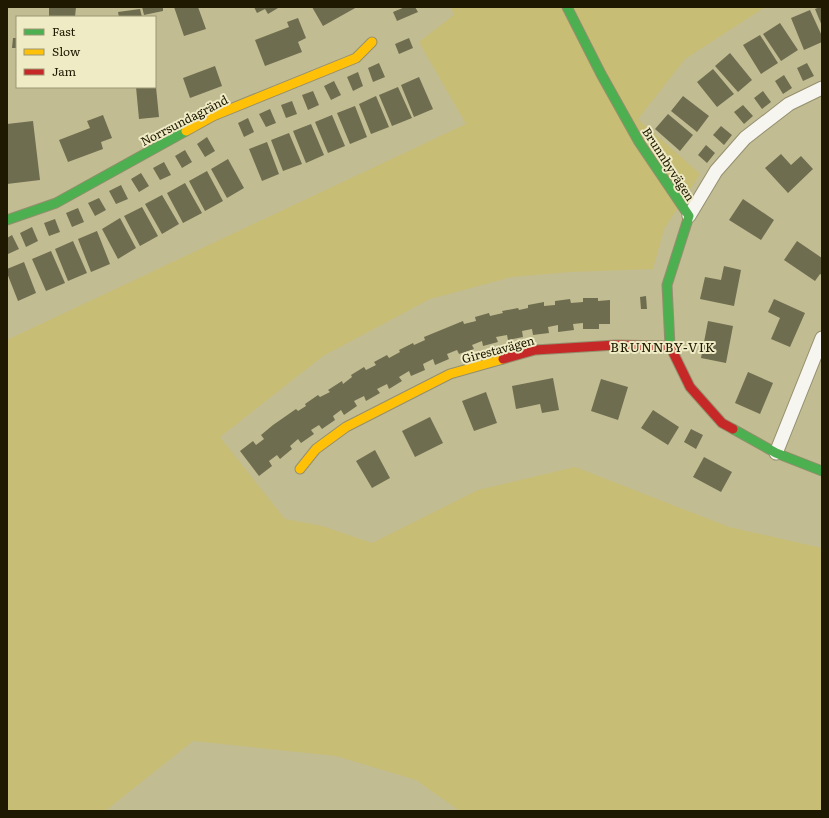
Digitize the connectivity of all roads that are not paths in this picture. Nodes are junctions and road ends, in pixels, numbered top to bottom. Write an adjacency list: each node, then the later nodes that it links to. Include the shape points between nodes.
1 (567, 7): 4 (street, Brunnbyvägen, via 639,142)
2 (372, 42): 5 (street, Norrsundagränd, via 356,58 212,116 56,203)
3 (822, 88): 4 (street, via 789,104 745,138 716,171)
4 (689, 216): 7 (street, Brunnbyvägen, via 667,285)
5 (7, 220)
6 (822, 338): 8 (street)
7 (670, 346): 8 (street, via 690,388 722,423); 9 (street, Girestavägen, via 616,345 535,350 450,374 346,427 316,449)
8 (776, 453): 10 (street)
9 (300, 469)
10 (822, 471)

